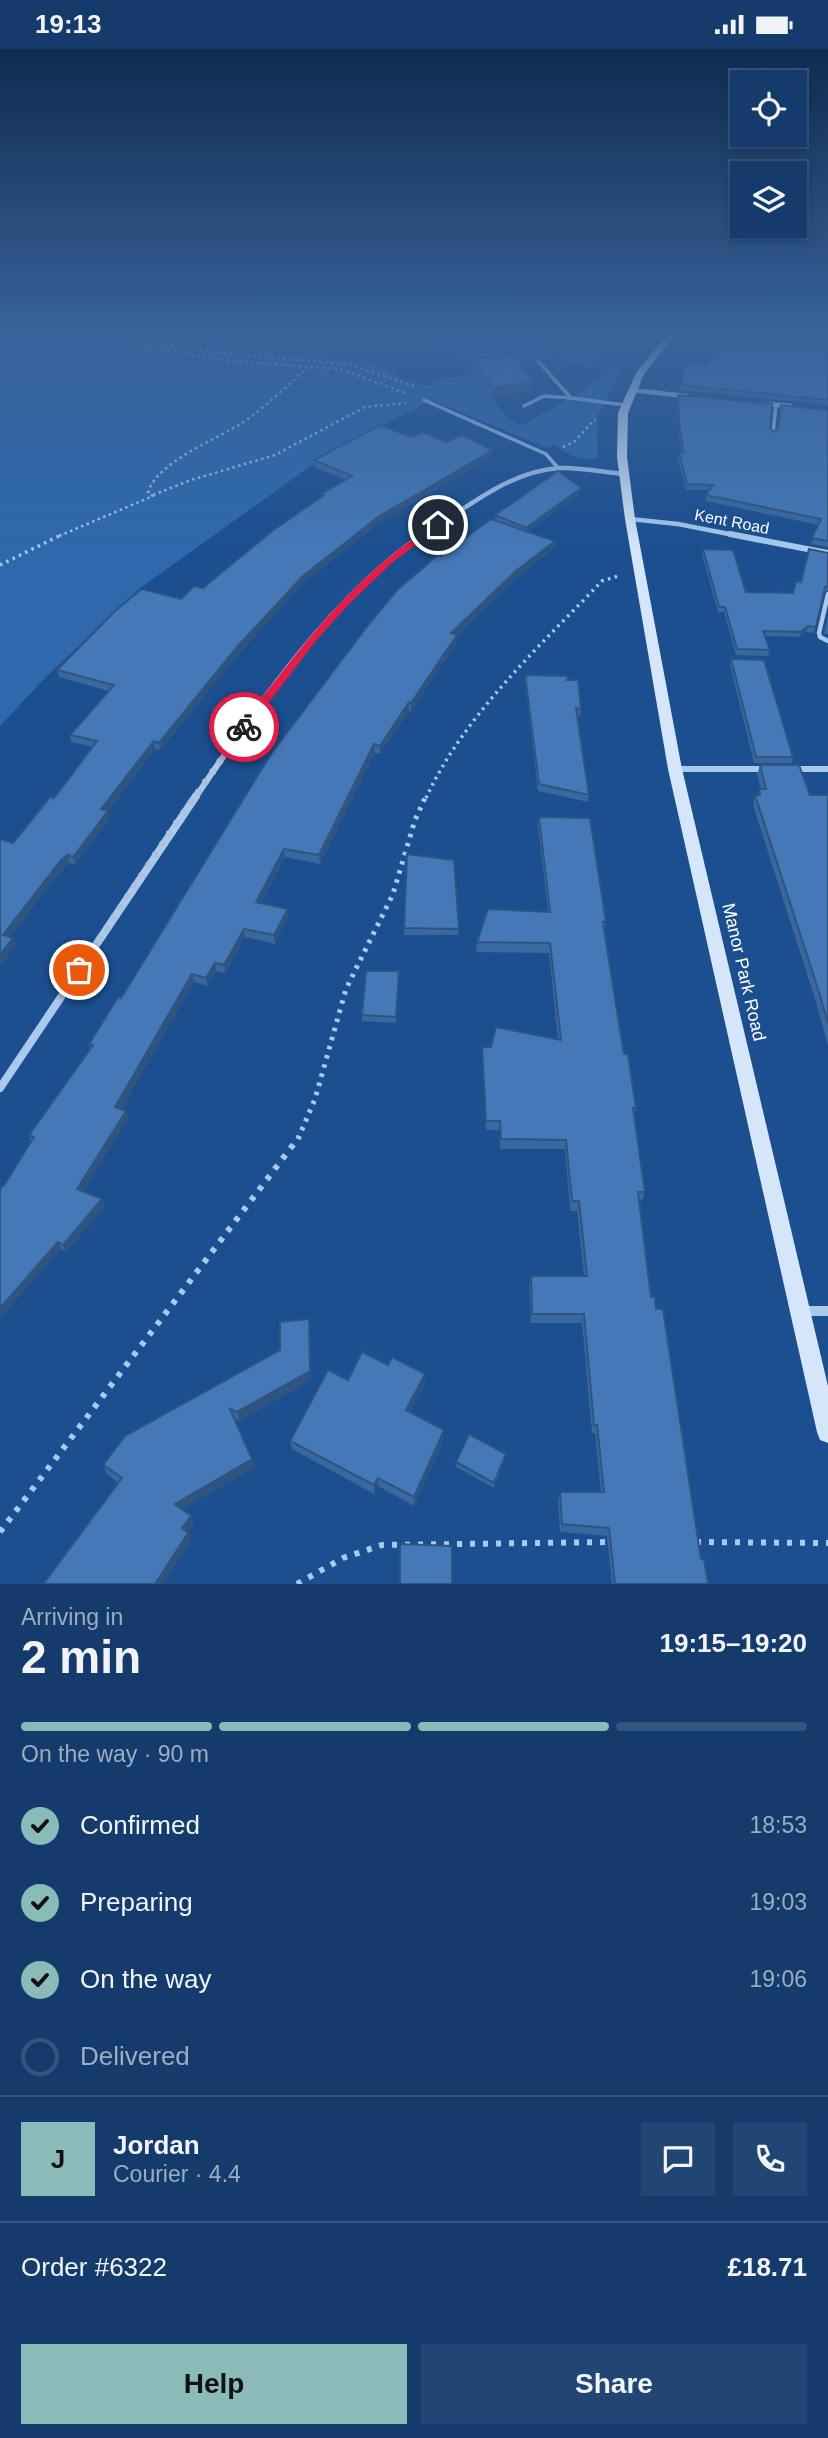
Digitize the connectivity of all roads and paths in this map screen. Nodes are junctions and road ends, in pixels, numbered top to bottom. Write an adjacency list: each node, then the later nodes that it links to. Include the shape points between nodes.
1 (262, 407): 13 (path, via 168,466 149,488)
2 (368, 407): 13 (path, via 275,455)
3 (439, 407): 10 (lane)
4 (615, 407): 10 (path, via 600,409 574,442)
5 (625, 407): 12 (street, Manor Park Road, via 620,432)
6 (776, 407): 9 (lane)
7 (796, 407): 8 (street)
8 (800, 407)
9 (773, 433)
10 (546, 454): 11 (lane)
11 (558, 468): 12 (street); 22 (street, via 508,483 438,525 380,570 324,626 175,825)
12 (624, 474): 14 (street, Manor Park Road)
13 (153, 496): 16 (path)
14 (630, 519): 15 (street, Kent Road); 17 (street, Manor Park Road)
15 (828, 553)
16 (0, 565)
17 (638, 575): 20 (street, Manor Park Road); 26 (path, via 602,581 516,671 452,750 424,797 393,894 346,989 303,1131)
18 (828, 594): 19 (lane, via 819,632)
19 (828, 641)
20 (675, 769): 21 (street); 23 (street, Manor Park Road)
21 (828, 769)
22 (0, 1088)
23 (800, 1311): 24 (street); 25 (street, Manor Park Road)
24 (828, 1311)
25 (828, 1432)
26 (0, 1532)
27 (624, 1542): 30 (path, via 382,1545 343,1558)
28 (692, 1542): 29 (path)
29 (828, 1543)
30 (297, 1584)

